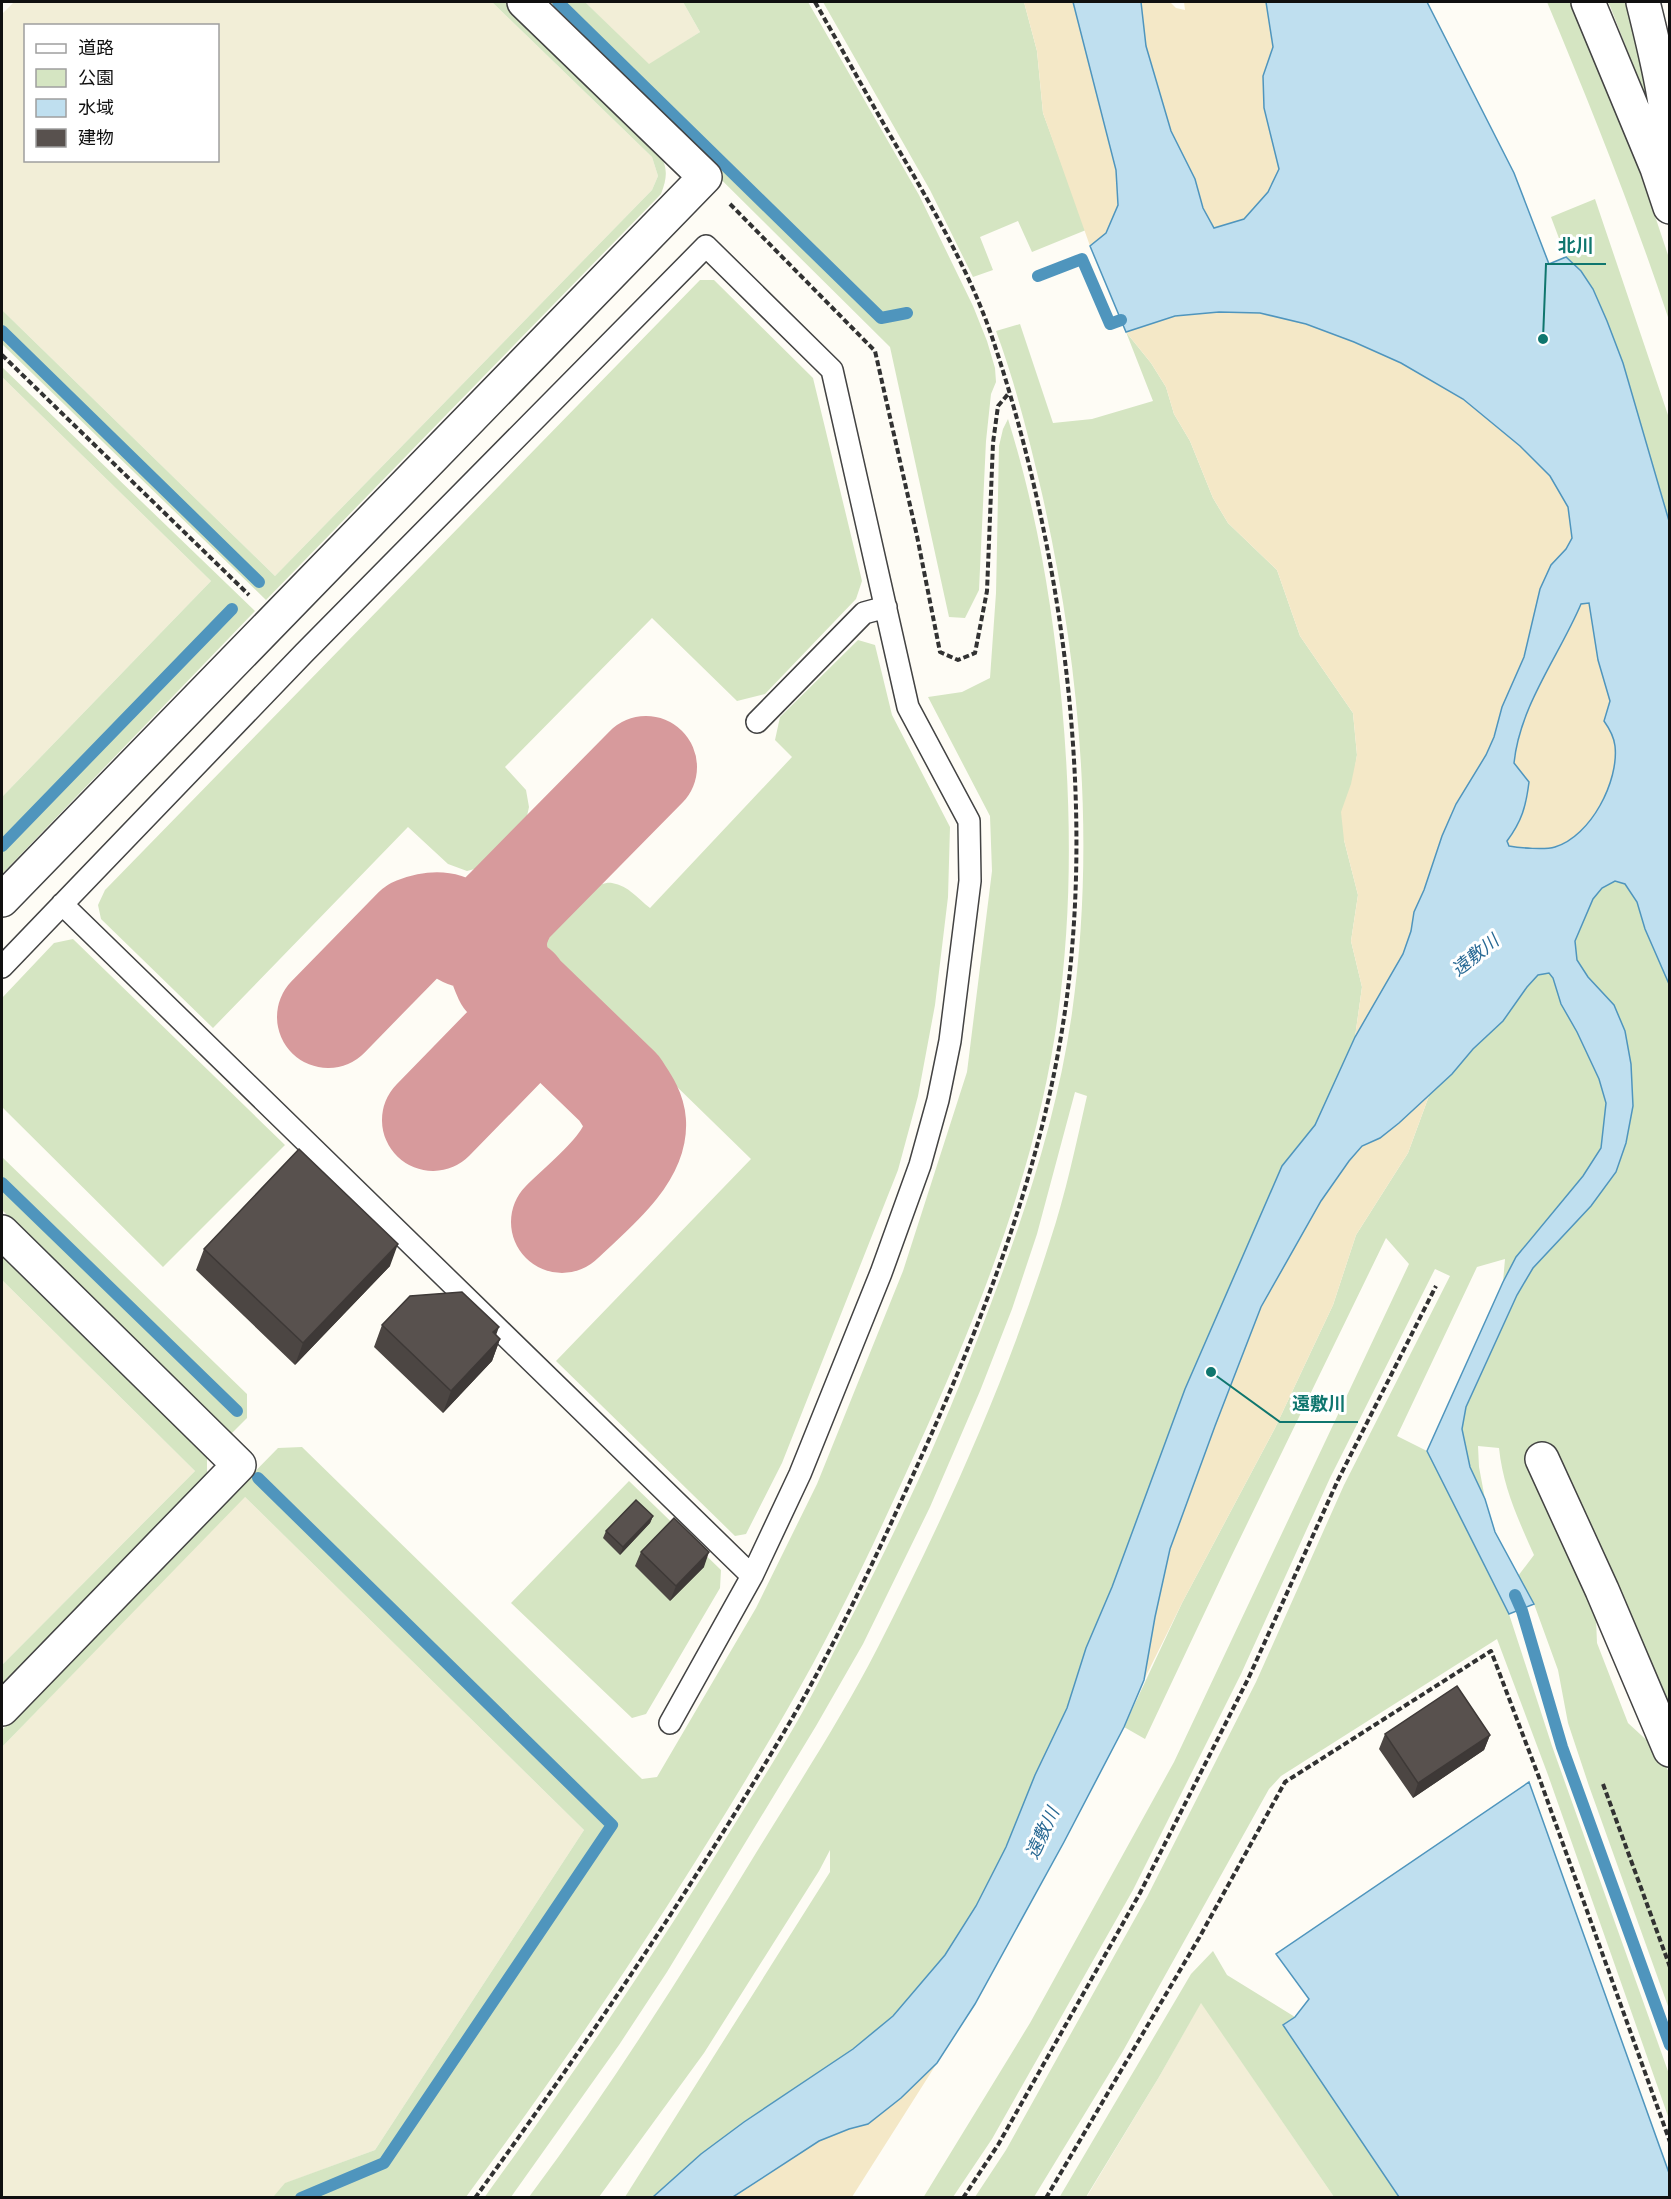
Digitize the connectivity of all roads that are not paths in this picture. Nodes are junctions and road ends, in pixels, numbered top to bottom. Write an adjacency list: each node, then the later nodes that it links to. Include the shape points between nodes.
1 (524, 2): 8 (street, via 705,177)
2 (1588, 2): 4 (street)
3 (1643, 2): 4 (street, via 1668,125 1668,150)
4 (1657, 168): 5 (street)
5 (1670, 207)
6 (886, 607): 7 (lane, via 864,613); 9 (lane, via 831,370 706,246 304,652); 13 (lane, via 909,707 969,821 970,881 950,1041 920,1165 881,1273 800,1474)
7 (757, 722)
8 (2, 900)
9 (62, 904): 10 (lane); 13 (lane)
10 (2, 967)
11 (2, 1232): 14 (street, via 239,1465)
12 (1542, 1459): 16 (street)
13 (752, 1576): 15 (lane)
14 (2, 1708)
15 (670, 1723)
16 (1670, 1750)

